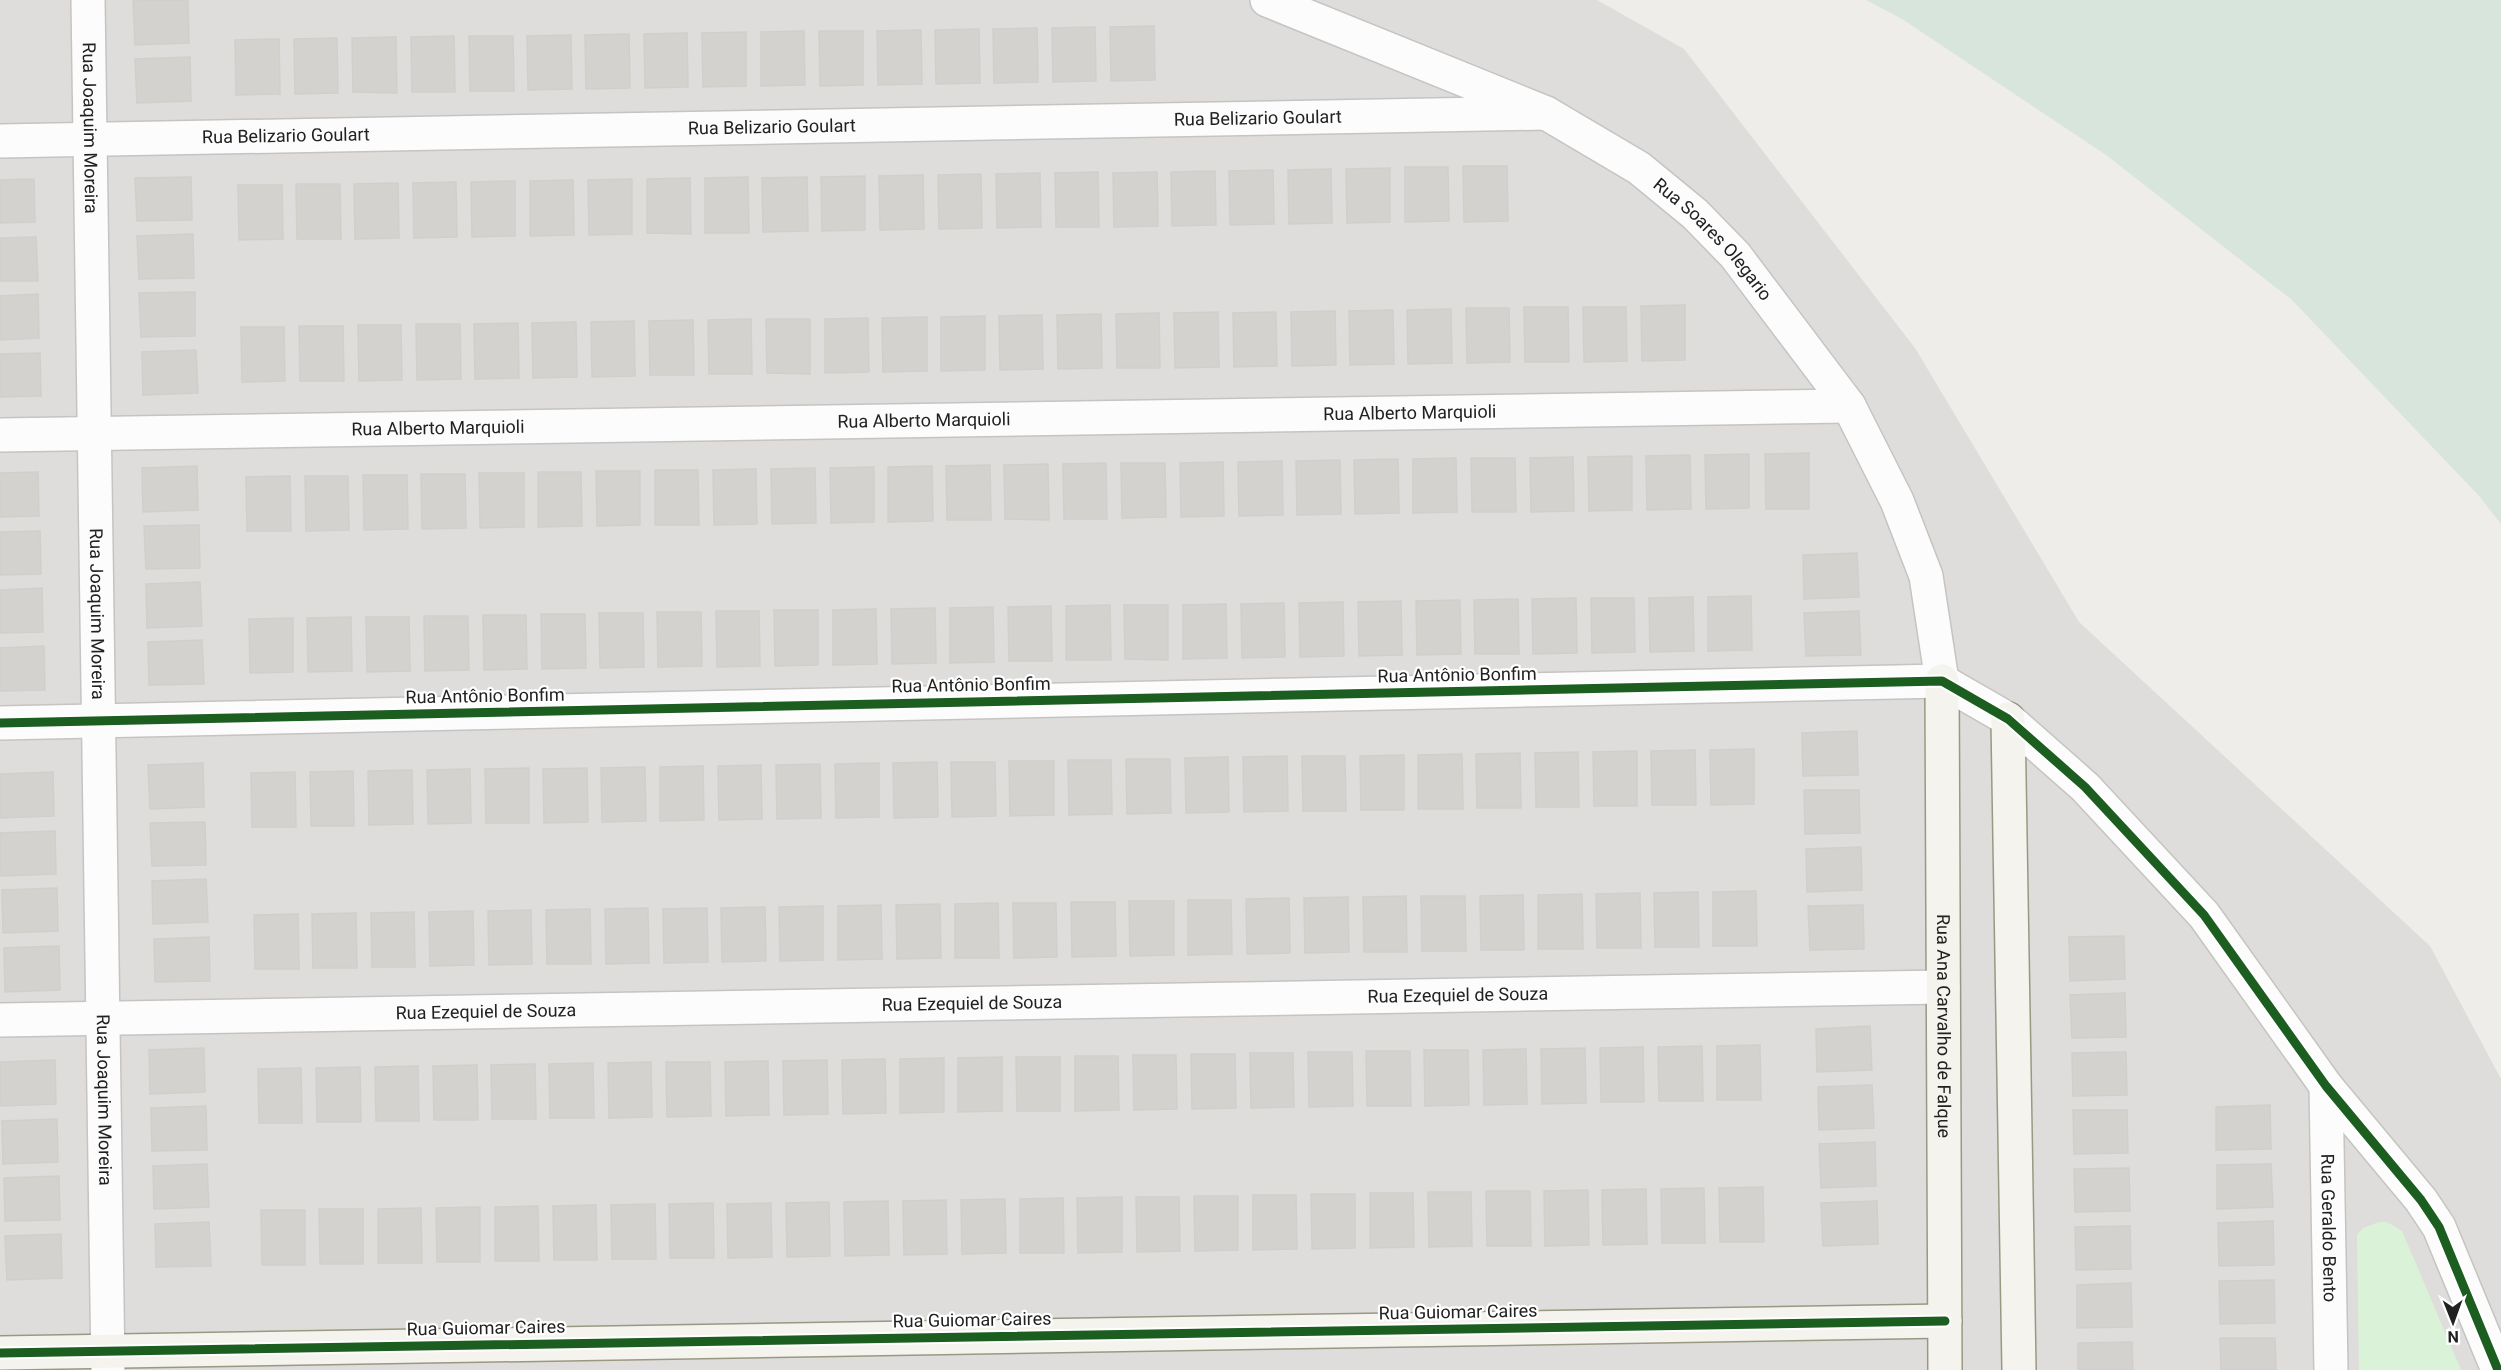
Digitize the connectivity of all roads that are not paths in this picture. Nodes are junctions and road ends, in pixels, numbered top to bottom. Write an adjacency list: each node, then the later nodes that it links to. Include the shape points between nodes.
1 (88, 0): 4 (street, Rua Joaquim Moreira)
2 (1268, 0): 3 (street, Rua Soares Olegario)
3 (1546, 113): 4 (street, Rua Belizario Goulart); 6 (street, Rua Soares Olegario, via 1639,168 1695,214 1735,255)
4 (90, 139): 5 (street, Rua Belizario Goulart); 7 (street, Rua Joaquim Moreira)
5 (0, 141)
6 (1849, 406): 7 (street, Rua Alberto Marquioli); 9 (street, Rua Soares Olegario, via 1897,501 1926,576)
7 (94, 434): 8 (street, Rua Alberto Marquioli); 11 (street, Rua Joaquim Moreira)
8 (0, 435)
9 (1942, 681): 10 (street); 11 (street, Rua Antônio Bonfim); 13 (street, Rua Ana Carvalho de Falque)
10 (2008, 719): 16 (street, via 2085,787 2204,915); 21 (street)
11 (98, 720): 12 (street, Rua Antônio Bonfim); 14 (street, Rua Joaquim Moreira)
12 (0, 723)
13 (1943, 987): 14 (street, Rua Ezequiel de Souza); 17 (street, Rua Ana Carvalho de Falque)
14 (103, 1018): 15 (street, Rua Ezequiel de Souza); 19 (street, Rua Joaquim Moreira)
15 (0, 1020)
16 (2326, 1086): 22 (street, Rua Geraldo Bento); 23 (street, via 2439,1227)
17 (1945, 1321): 19 (street, Rua Guiomar Caires); 20 (street, Rua Ana Carvalho de Falque)
18 (0, 1353): 19 (street, Rua Guiomar Caires)
19 (108, 1360)
20 (1945, 1370)
21 (2019, 1370)
22 (2331, 1370)
23 (2498, 1370)

